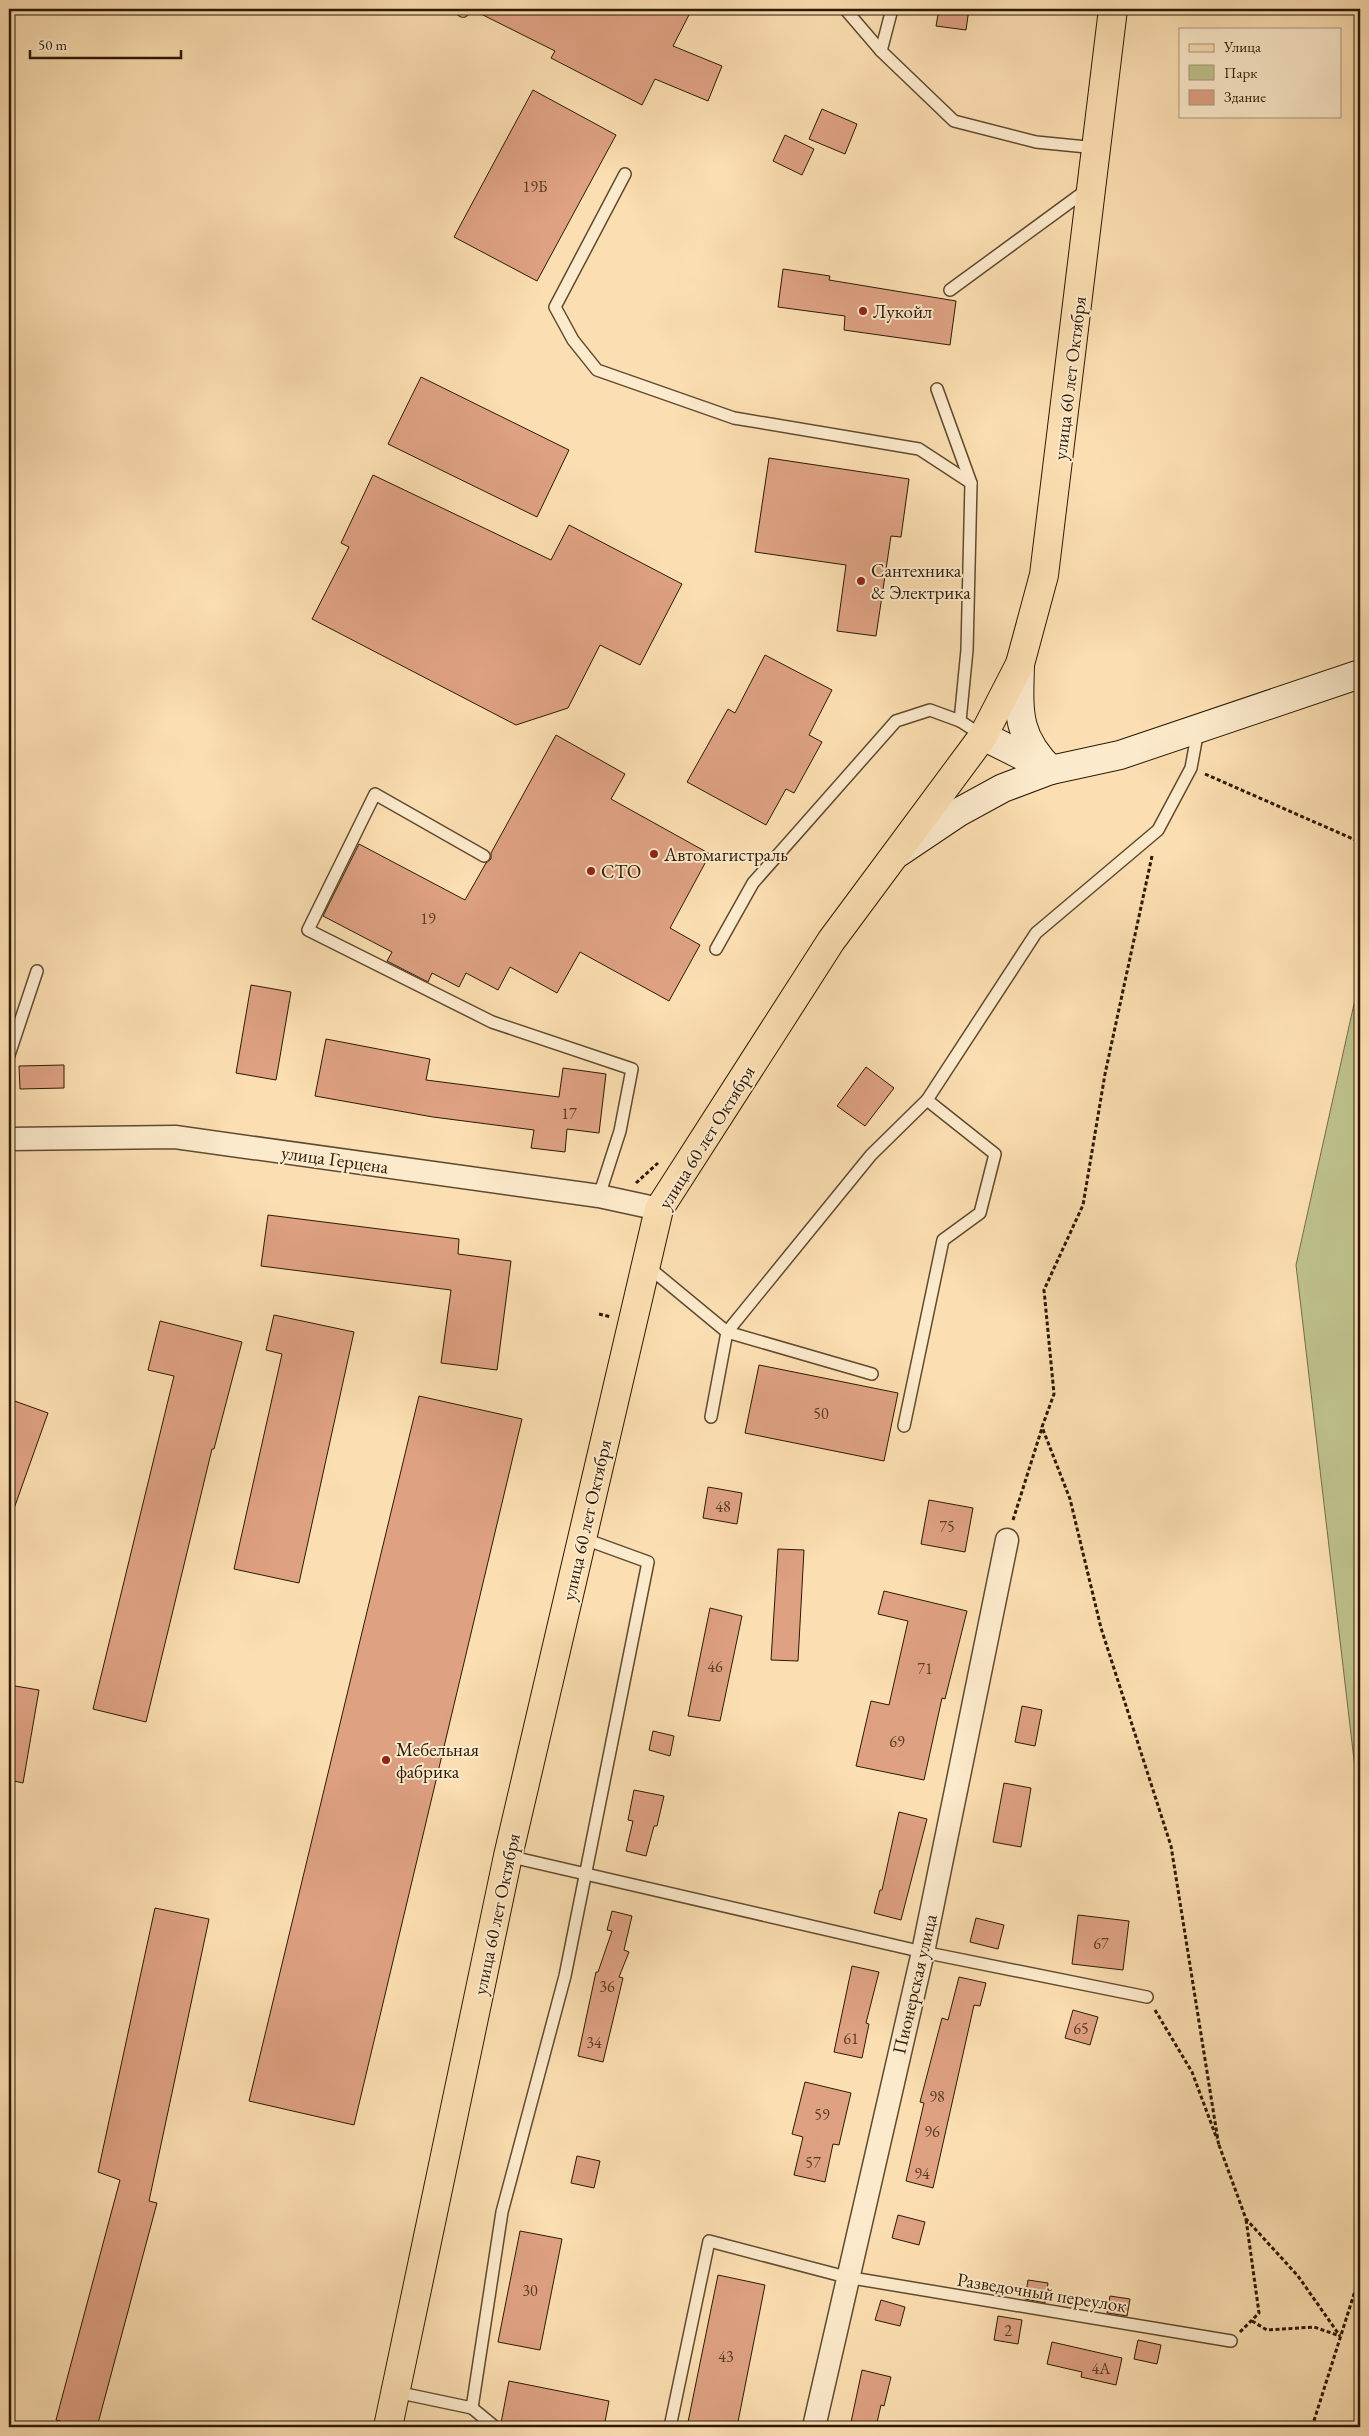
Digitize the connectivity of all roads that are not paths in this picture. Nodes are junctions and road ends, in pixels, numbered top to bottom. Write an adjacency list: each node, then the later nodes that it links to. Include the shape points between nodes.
1 (845, 9): 4 (lane)
2 (892, 9): 4 (lane)
3 (1113, 9): 5 (main road, улица 60 лет Октября)
4 (881, 51): 5 (lane, via 954,122 1036,142)
5 (1097, 148): 7 (main road, улица 60 лет Октября)
6 (625, 174): 10 (lane, via 555,306 573,340 597,370 734,418 918,449)
7 (1093, 185): 8 (lane); 11 (main road, улица 60 лет Октября, via 1044,576)
8 (950, 290)
9 (938, 389): 10 (lane)
10 (971, 482): 13 (lane, via 968,650)
11 (1020, 664): 13 (main road, улица 60 лет Октября); 15 (street, via 1019,703 1023,732 1035,755)
12 (1360, 674): 14 (street)
13 (972, 728): 15 (street); 16 (main road, улица 60 лет Октября); 18 (lane, via 930,710 896,721 754,882)
14 (1198, 730): 15 (street, via 1120,755); 21 (lane, via 1191,768 1158,830 1036,932)
15 (1051, 770): 16 (street, via 1003,788)
16 (895, 854): 24 (main road, улица 60 лет Октября, via 831,941)
17 (484, 856): 23 (lane, via 375,794 308,930 492,1022 632,1070 620,1131)
18 (716, 948)
19 (38, 971): 20 (lane)
20 (9, 1055)
21 (927, 1100): 26 (lane, via 871,1155); 29 (lane, via 995,1154 980,1213 943,1240)
22 (9, 1139): 23 (street, улица Герцена, via 175,1137)
23 (601, 1188): 24 (street, улица Герцена)
24 (659, 1209): 25 (main road, улица 60 лет Октября)
25 (646, 1265): 26 (lane); 30 (main road, улица 60 лет Октября)
26 (727, 1332): 27 (lane); 28 (lane)
27 (872, 1374)
28 (711, 1417)
29 (904, 1426)
30 (582, 1538): 32 (main road, улица 60 лет Октября); 33 (lane, via 648,1562)
31 (1007, 1540): 34 (street, Пионерская улица)
32 (508, 1856): 33 (lane); 38 (main road, улица 60 лет Октября)
33 (584, 1875): 34 (lane); 39 (lane, via 565,1976 502,2212)
34 (922, 1952): 35 (lane); 36 (street, Пионерская улица)
35 (1147, 1997)
36 (846, 2277): 37 (lane, Разведочный переулок); 42 (lane, Разведочный переулок, via 709,2241); 43 (street, Пионерская улица)
37 (1231, 2341)
38 (396, 2392): 39 (lane); 40 (main road, улица 60 лет Октября)
39 (472, 2408): 41 (lane)
40 (388, 2427)
41 (495, 2427)
42 (670, 2427)
43 (814, 2427)

